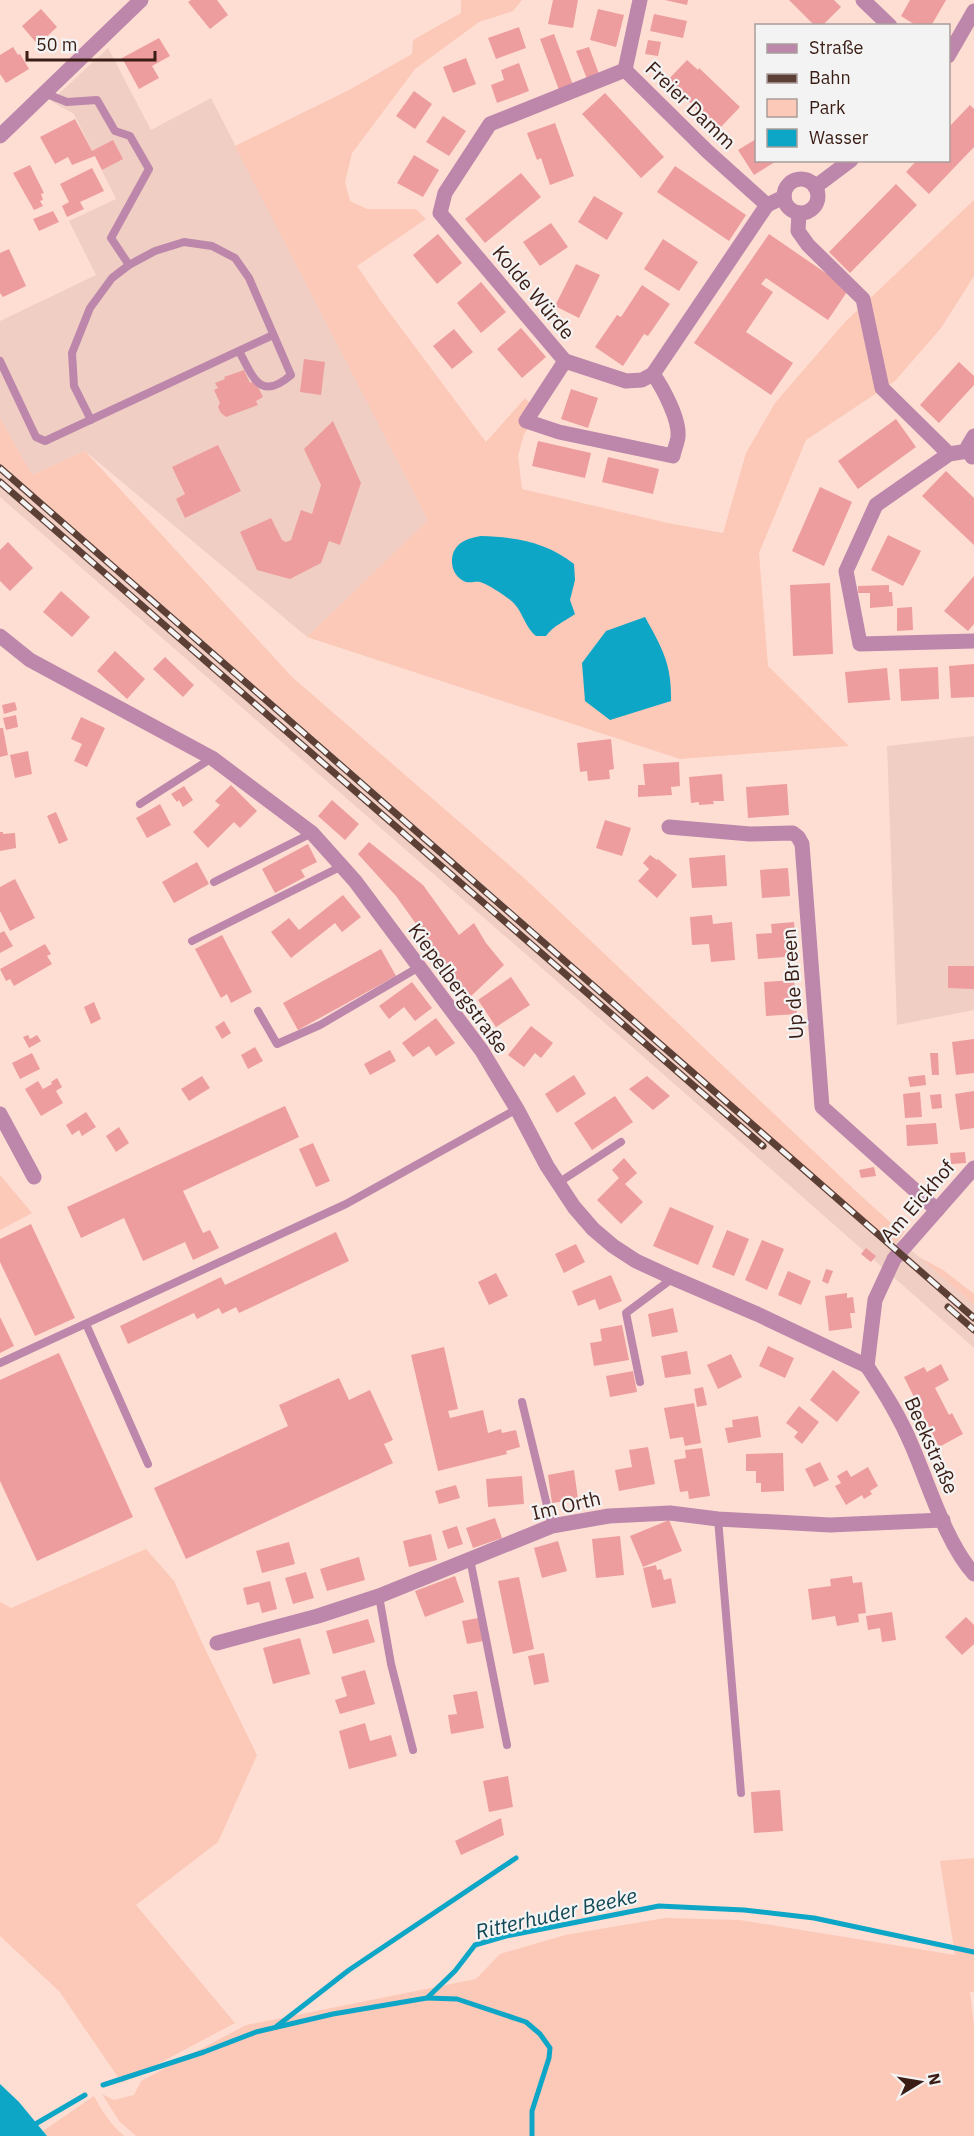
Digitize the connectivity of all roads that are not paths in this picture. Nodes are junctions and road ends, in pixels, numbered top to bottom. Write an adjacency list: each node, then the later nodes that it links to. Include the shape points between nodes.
1 (141, 0): 8 (street)
2 (640, 0): 7 (street, Freier Damm)
3 (863, 0): 5 (street)
4 (974, 11): 6 (street)
5 (888, 24)
6 (950, 53)
7 (625, 70): 13 (street, Freier Damm); 19 (street, Kolde Würde, via 490,124 445,193 440,213)
8 (44, 93): 9 (street); 15 (lane, via 67,102 97,100 115,131 130,136 149,169 111,238)
9 (0, 136)
10 (848, 162): 11 (street)
11 (815, 187): 12 (street, via 803,179 796,180 789,184); 14 (street, via 815,205)
12 (784, 197): 13 (street); 14 (street, via 789,208)
13 (767, 205): 20 (street)
14 (799, 213): 23 (street, via 798,231 808,245 863,299 882,388)
15 (129, 265): 16 (lane, via 184,242 212,246 235,258); 21 (lane, via 112,278 90,308 72,353 74,386)
16 (273, 335): 17 (lane); 17 (lane, via 291,375 279,386 259,384)
17 (239, 351): 21 (lane)
18 (0, 361): 21 (lane, via 36,437 45,441)
19 (565, 362): 20 (street, Kolde Würde, via 626,381 642,380); 20 (street, via 526,422 673,456 677,425)
20 (653, 374)
21 (91, 420)
22 (972, 449): 23 (street)
23 (949, 454): 25 (street, via 876,505 846,571 860,644)
24 (0, 636): 26 (street, Kiepelbergstraße, via 30,660)
25 (974, 641)
26 (212, 758): 27 (lane); 29 (street, Kiepelbergstraße)
27 (140, 804)
28 (669, 827): 41 (street, Up de Breen, via 750,834 783,832 798,837 802,844 822,1107)
29 (312, 833): 30 (street, Kiepelbergstraße); 31 (lane)
30 (342, 866): 32 (lane); 33 (street, Kiepelbergstraße)
31 (214, 882)
32 (192, 941)
33 (419, 968): 34 (lane, via 320,1025 277,1044); 35 (street, Kiepelbergstraße, via 482,1051)
34 (258, 1011)
35 (517, 1108): 40 (street, Kiepelbergstraße); 43 (lane, via 346,1204)
36 (0, 1114): 39 (street)
37 (621, 1142): 40 (lane)
38 (974, 1168): 41 (street, Am Eickhof)
39 (34, 1177)
40 (558, 1183): 42 (street, Kiepelbergstraße, via 593,1229 613,1246)
41 (937, 1210): 45 (street, Am Eickhof, via 894,1259 875,1300)
42 (674, 1278): 45 (street, Kiepelbergstraße); 46 (lane, via 626,1313)
43 (86, 1324): 44 (lane); 48 (lane)
44 (0, 1364)
45 (867, 1366): 50 (street, Beekstraße, via 890,1399)
46 (640, 1382)
47 (522, 1402): 51 (lane)
48 (148, 1464)
49 (718, 1519): 50 (street, Im Orth, via 830,1524); 51 (street, Im Orth, via 670,1513 609,1516); 58 (lane)
50 (942, 1520): 53 (street, Beekstraße)
51 (552, 1526): 52 (street, Im Orth)
52 (470, 1559): 54 (street, Im Orth); 56 (lane)
53 (974, 1574)
54 (379, 1596): 55 (street, Im Orth); 57 (lane)
55 (218, 1643)
56 (507, 1745)
57 (413, 1750)
58 (741, 1792)

